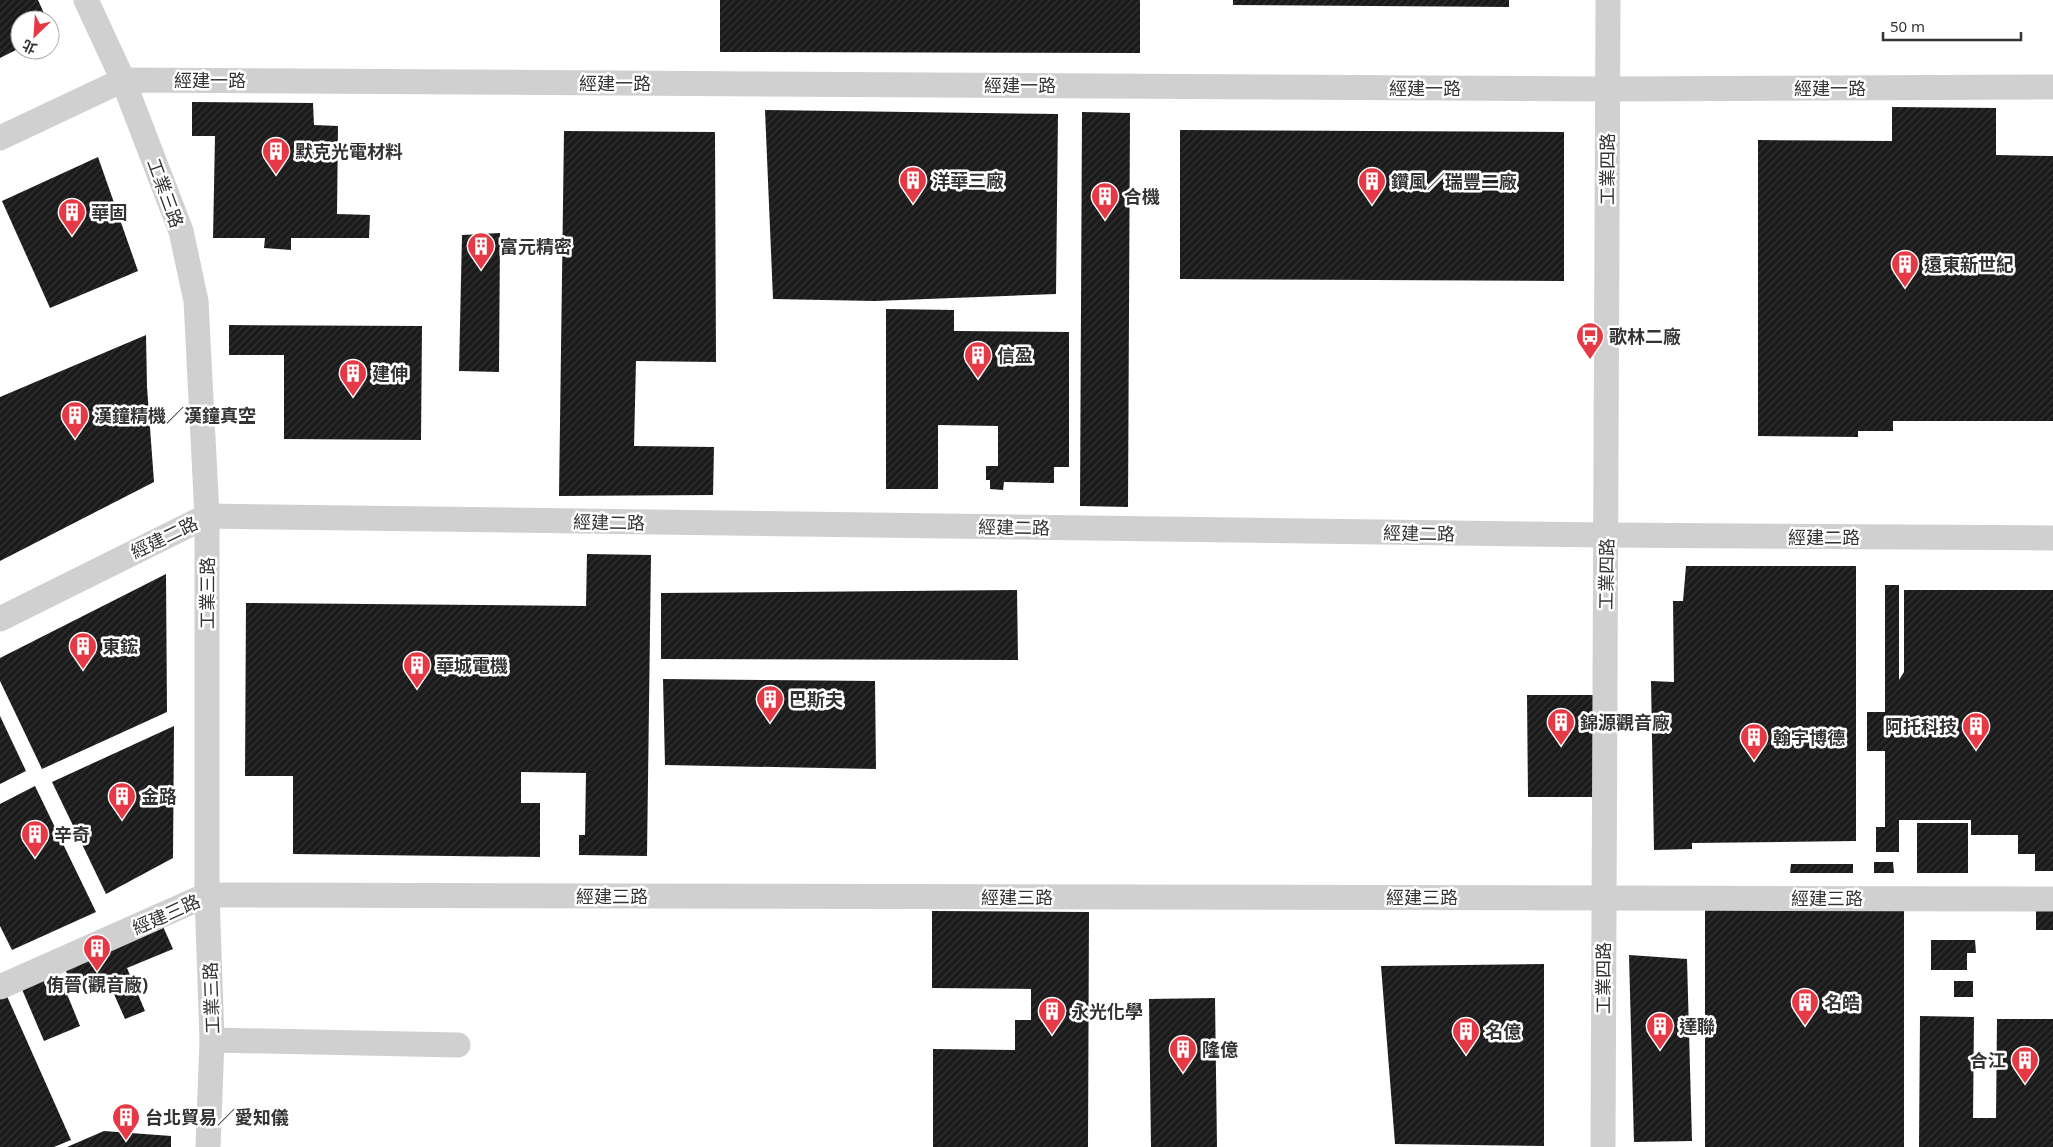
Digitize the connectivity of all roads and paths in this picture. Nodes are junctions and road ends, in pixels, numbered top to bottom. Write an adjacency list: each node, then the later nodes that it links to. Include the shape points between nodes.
1 (86, 0): 3 (street, 工業三路)
2 (1608, 0): 5 (street, 工業四路)
3 (123, 80): 5 (street, 經建一路); 6 (street, 經建一路); 7 (street, 工業三路, via 180,230 196,301)
4 (2053, 87): 5 (street, 經建一路)
5 (1607, 89): 8 (street, 工業四路)
6 (0, 138)
7 (207, 516): 8 (street, 經建二路); 10 (street, 經建二路); 11 (street, 工業三路)
8 (1606, 535): 9 (street, 經建二路); 12 (street, 工業四路)
9 (2053, 538)
10 (0, 619)
11 (207, 895): 12 (street, 經建三路); 14 (street, 經建三路); 15 (street, 工業三路)
12 (1603, 898): 13 (street, 經建三路); 18 (street, 工業四路)
13 (2053, 898)
14 (0, 988)
15 (212, 1040): 16 (street); 17 (street, 工業三路)
16 (458, 1045)
17 (208, 1147)
18 (1603, 1147)

